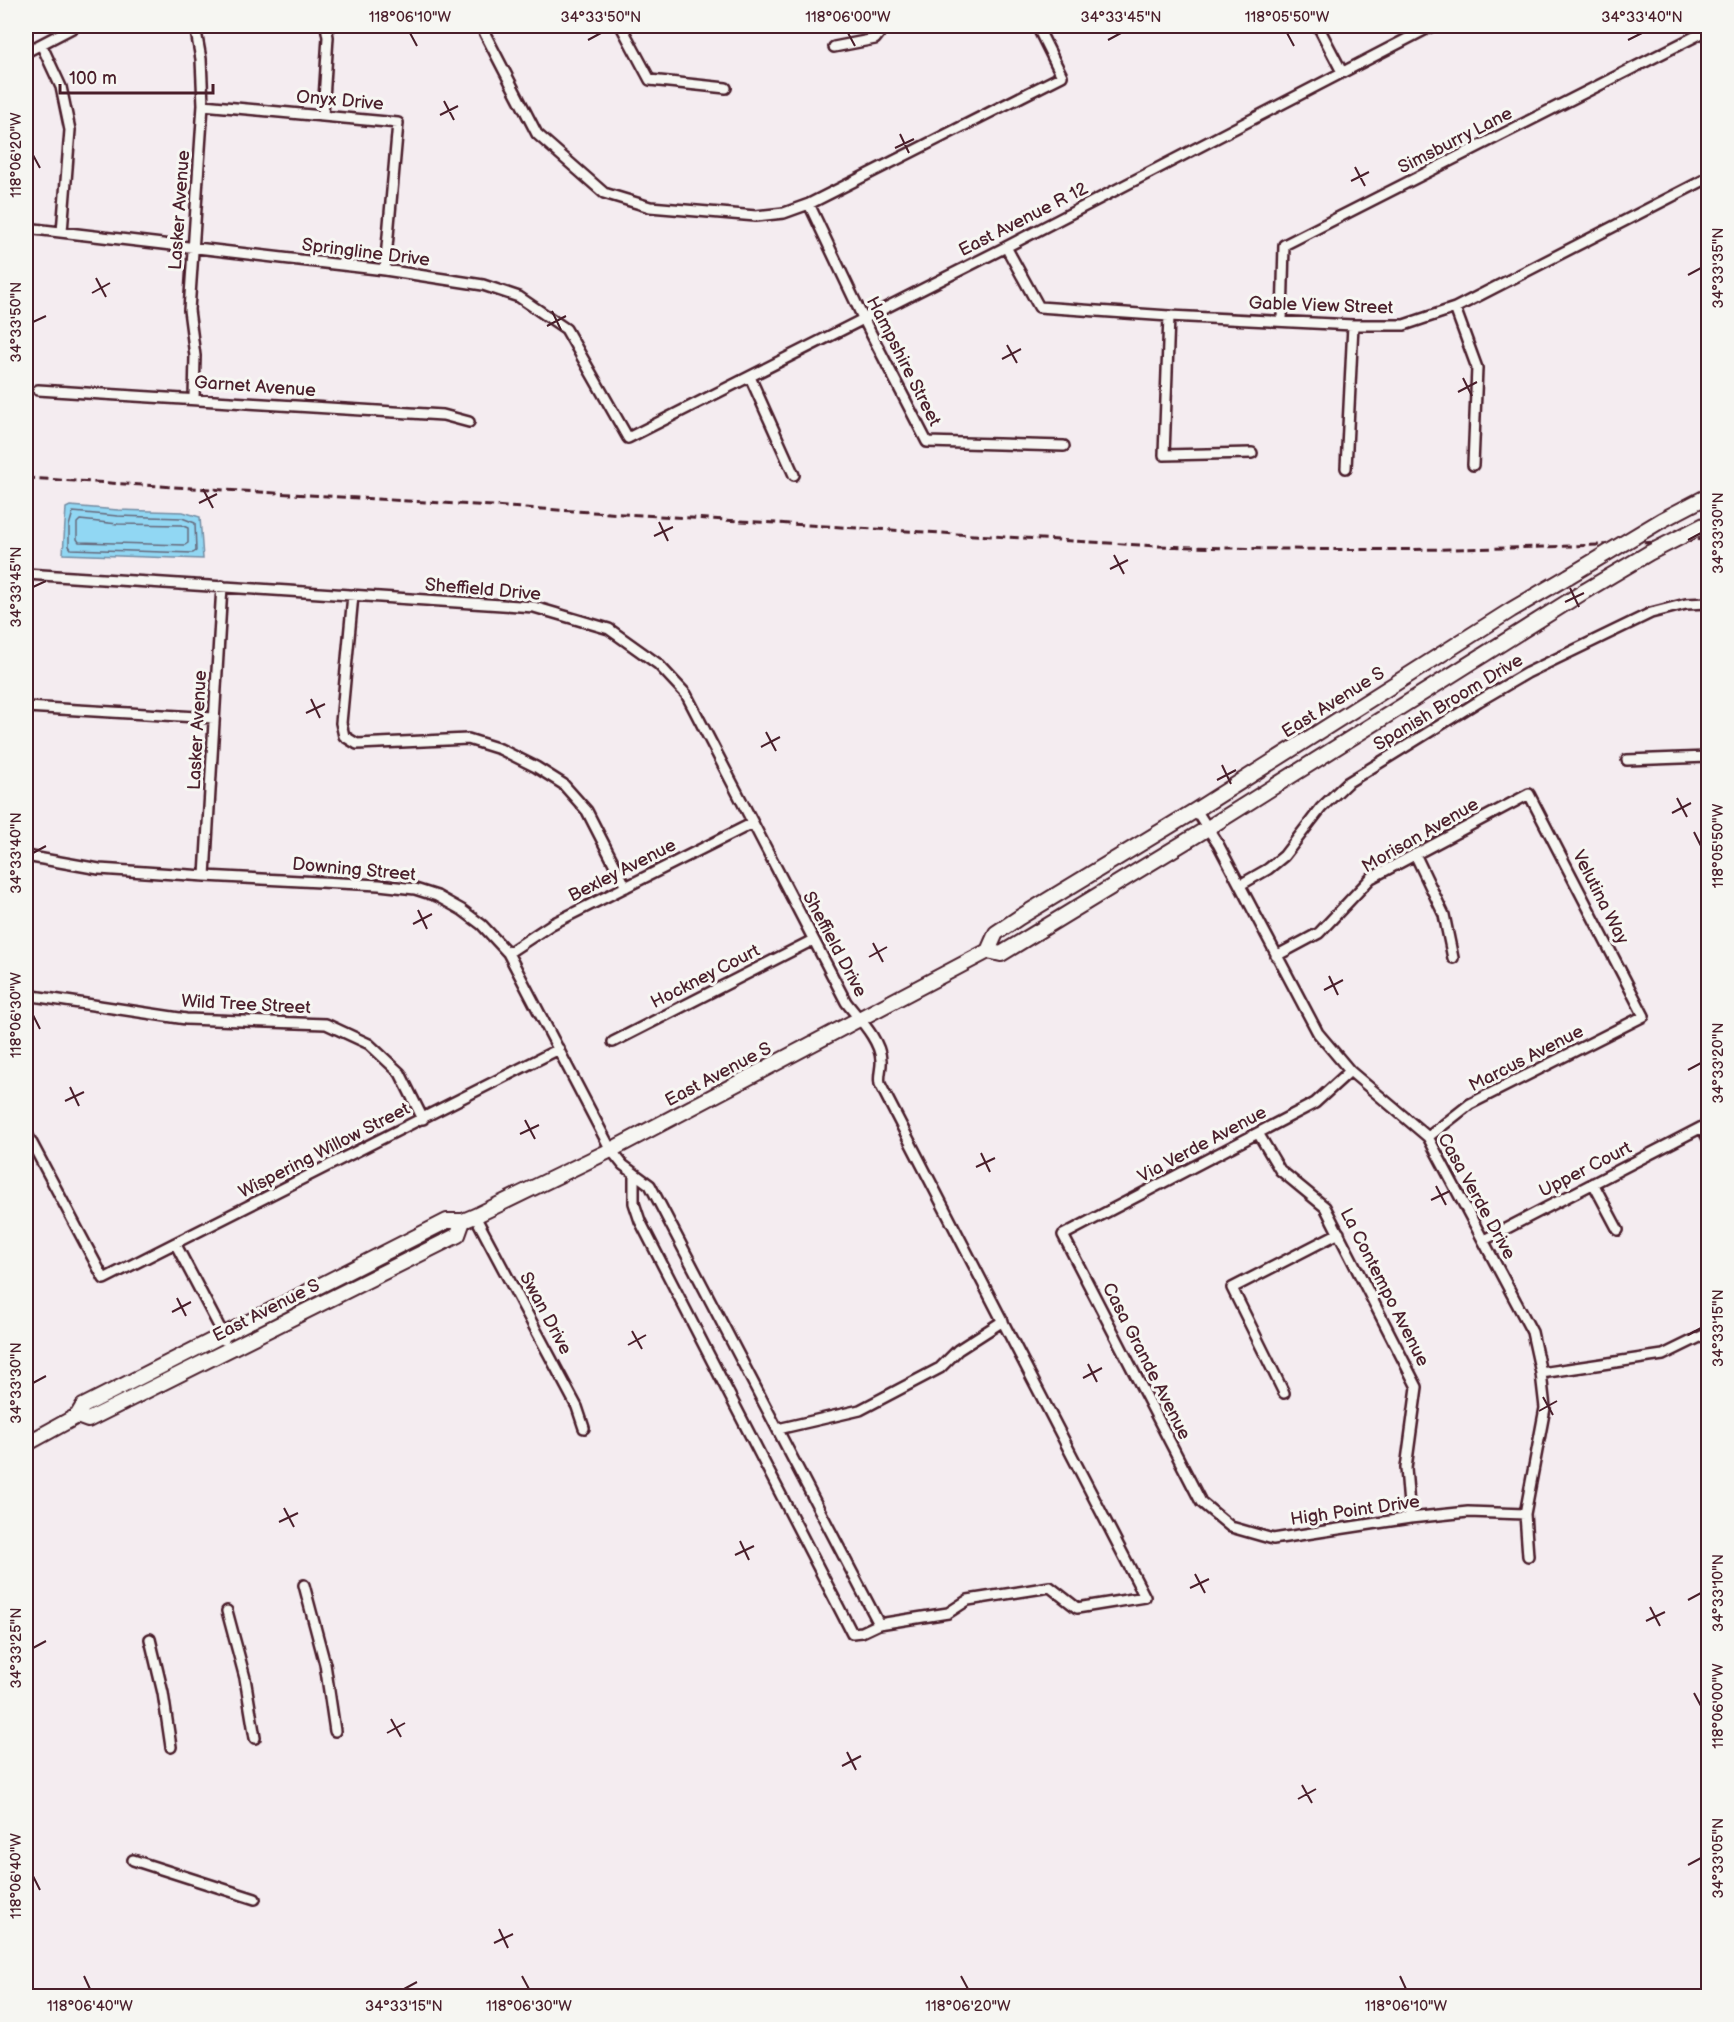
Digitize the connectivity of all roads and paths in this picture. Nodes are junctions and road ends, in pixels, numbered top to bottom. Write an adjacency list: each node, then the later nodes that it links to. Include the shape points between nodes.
1 (76, 26): 11 (street)
2 (195, 26): 16 (street, Lasker Avenue)
3 (326, 26): 17 (street)
4 (482, 26): 19 (street, via 537,134 604,193 650,207 756,216 784,213)
5 (621, 26): 15 (street, via 650,80)
6 (885, 26): 12 (street, via 875,39)
7 (1036, 26): 19 (street, via 1062,76)
8 (1318, 26): 14 (street)
9 (1432, 26): 14 (street, East Avenue R 12)
10 (1708, 30): 28 (street, Simsburry Lane, via 1284,245)
11 (40, 44): 13 (street); 21 (street, via 61,87 70,130)
12 (834, 47)
13 (26, 52)
14 (1342, 72): 22 (street, East Avenue R 12)
15 (726, 88)
16 (203, 105): 17 (street, Onyx Drive); 23 (street, Lasker Avenue)
17 (322, 115): 24 (street, Onyx Drive, via 398,123)
18 (1708, 178): 25 (street, Gable View Street)
19 (809, 204): 27 (street, Hampshire Street)
20 (26, 228): 21 (street, Springline Drive)
21 (62, 232): 23 (street, Springline Drive)
22 (1006, 247): 26 (street, Gable View Street, via 1039,307); 27 (street, East Avenue R 12)
23 (193, 248): 24 (street, Springline Drive); 32 (street, Lasker Avenue, via 189,310 195,356)
24 (385, 270): 34 (street, Springline Drive, via 483,285 519,297 566,329)
25 (1455, 308): 29 (street, Gable View Street, via 1404,325); 37 (street, via 1477,369)
26 (1169, 316): 28 (street, Gable View Street); 36 (street, via 1164,455)
27 (864, 320): 30 (street, East Avenue R 12); 35 (street, Hampshire Street, via 927,442)
28 (1282, 321): 29 (street, Gable View Street)
29 (1353, 326): 38 (street)
30 (750, 377): 34 (street, East Avenue R 12); 39 (street)
31 (38, 390): 32 (street, Garnet Avenue)
32 (194, 398): 33 (street, Garnet Avenue, via 443,415)
33 (469, 422)
34 (628, 438)
35 (1064, 446)
36 (1252, 453)
37 (1473, 465)
38 (1346, 468)
39 (794, 475)
40 (1708, 496): 51 (main road, East Avenue S, bridge, via 1511,610)
41 (1708, 523): 53 (main road, East Avenue S, bridge, via 1585,591)
42 (26, 574): 43 (street, Sheffield Drive)
43 (222, 585): 44 (street, Sheffield Drive); 47 (street, Lasker Avenue)
44 (353, 595): 52 (street, Sheffield Drive, via 534,607 609,629 658,664 686,694); 58 (street, via 341,723 344,736 357,744 468,740 500,749 536,767 563,784 587,812)
45 (1708, 603): 57 (street, Spanish Broom Drive, via 1651,613 1527,673 1479,701 1347,783 1321,808 1284,856)
46 (26, 707): 47 (street)
47 (214, 718): 56 (street, Lasker Avenue)
48 (1708, 757): 49 (street)
49 (1627, 760)
50 (1529, 794): 54 (street, Morisan Avenue); 65 (street, Velutina Way)
51 (1196, 810): 53 (street, Casa Verde Drive); 60 (main road, East Avenue S, via 1020,916 996,933)
52 (753, 823): 58 (street, Bexley Avenue); 59 (street, Sheffield Drive)
53 (1208, 828): 57 (street, Casa Verde Drive); 60 (main road, East Avenue S, via 1001,954)
54 (1414, 854): 62 (street, Morisan Avenue, via 1371,878 1319,933); 63 (street, via 1444,915)
55 (26, 856): 56 (street, Downing Street, via 99,869)
56 (205, 876): 61 (street, Downing Street, via 415,889 462,910)
57 (1240, 885): 62 (street, Casa Verde Drive)
58 (626, 887): 61 (street, Bexley Avenue, via 552,924)
59 (813, 940): 66 (street, Sheffield Drive); 67 (street, Hockney Court)
60 (988, 951): 66 (main road, East Avenue S)
61 (508, 953): 68 (street, Downing Street)
62 (1276, 956): 69 (street, Casa Verde Drive, via 1318,1033)
63 (1454, 958)
64 (26, 995): 70 (street, Wild Tree Street, via 186,1019 326,1024 369,1044 400,1073)
65 (1644, 1016): 73 (street, Marcus Avenue, via 1470,1104)
66 (860, 1020): 75 (main road, East Avenue S); 84 (street, Sheffield Drive, via 879,1048 880,1084)
67 (613, 1042)
68 (559, 1049): 70 (street, Wispering Willow Street); 75 (street, Downing Street)
69 (1350, 1071): 72 (street, Via Verde Avenue, via 1315,1103); 73 (street, Casa Verde Drive)
70 (423, 1119): 83 (street, Wispering Willow Street)
71 (26, 1132): 83 (street, Wispering Willow Street, via 104,1279)
72 (1258, 1133): 80 (street, La Contempo Avenue, via 1280,1170 1325,1207); 81 (street, Via Verde Avenue)
73 (1428, 1137): 82 (street, Casa Verde Drive)
74 (1708, 1140): 77 (street, Upper Court, via 1702,1127)
75 (611, 1150): 76 (street, Downing Street); 78 (main road, East Avenue S)
76 (634, 1174): 92 (street, Downing Street, via 650,1185); 100 (street, via 634,1203 640,1221 852,1633)
77 (1593, 1183): 79 (street); 82 (street, Upper Court)
78 (469, 1219): 86 (main road, East Avenue S, via 447,1221); 88 (main road, East Avenue S, via 458,1235); 91 (street, Swan Drive, via 578,1407)
79 (1618, 1230)
80 (1340, 1233): 89 (street, via 1232,1288); 96 (street, La Contempo Avenue, via 1417,1387 1406,1468)
81 (1063, 1235): 94 (street, Casa Grande Avenue)
82 (1484, 1240): 87 (street, Casa Verde Drive, via 1532,1332)
83 (175, 1243): 86 (street)
84 (1003, 1320): 92 (street, via 958,1350 940,1368 861,1410); 100 (street, Sheffield Drive, via 1145,1597 1077,1608 1050,1587 968,1600 948,1613)
85 (1708, 1333): 87 (street, via 1663,1355)
86 (223, 1334): 88 (street, via 223,1341 178,1365); 90 (main road, East Avenue S, via 82,1406)
87 (1541, 1373): 95 (street, Casa Verde Drive, via 1545,1408)
88 (161, 1383): 90 (main road, East Avenue S, via 88,1420)
89 (1284, 1393)
90 (77, 1416): 93 (main road, East Avenue S)
91 (584, 1428)
92 (778, 1429): 100 (street, Downing Street)
93 (26, 1444)
94 (1201, 1502): 96 (street, High Point Drive, via 1231,1527 1274,1539)
95 (1525, 1514): 96 (street, High Point Drive, via 1468,1512); 97 (street, Casa Verde Drive)
96 (1410, 1518)
97 (1528, 1556)
98 (304, 1585): 102 (street, via 325,1664)
99 (227, 1611): 103 (street, via 245,1678)
100 (879, 1624)
101 (150, 1639): 104 (street, via 164,1693)
102 (335, 1731)
103 (255, 1738)
104 (171, 1747)
105 (133, 1860): 106 (street)
106 (255, 1899)

